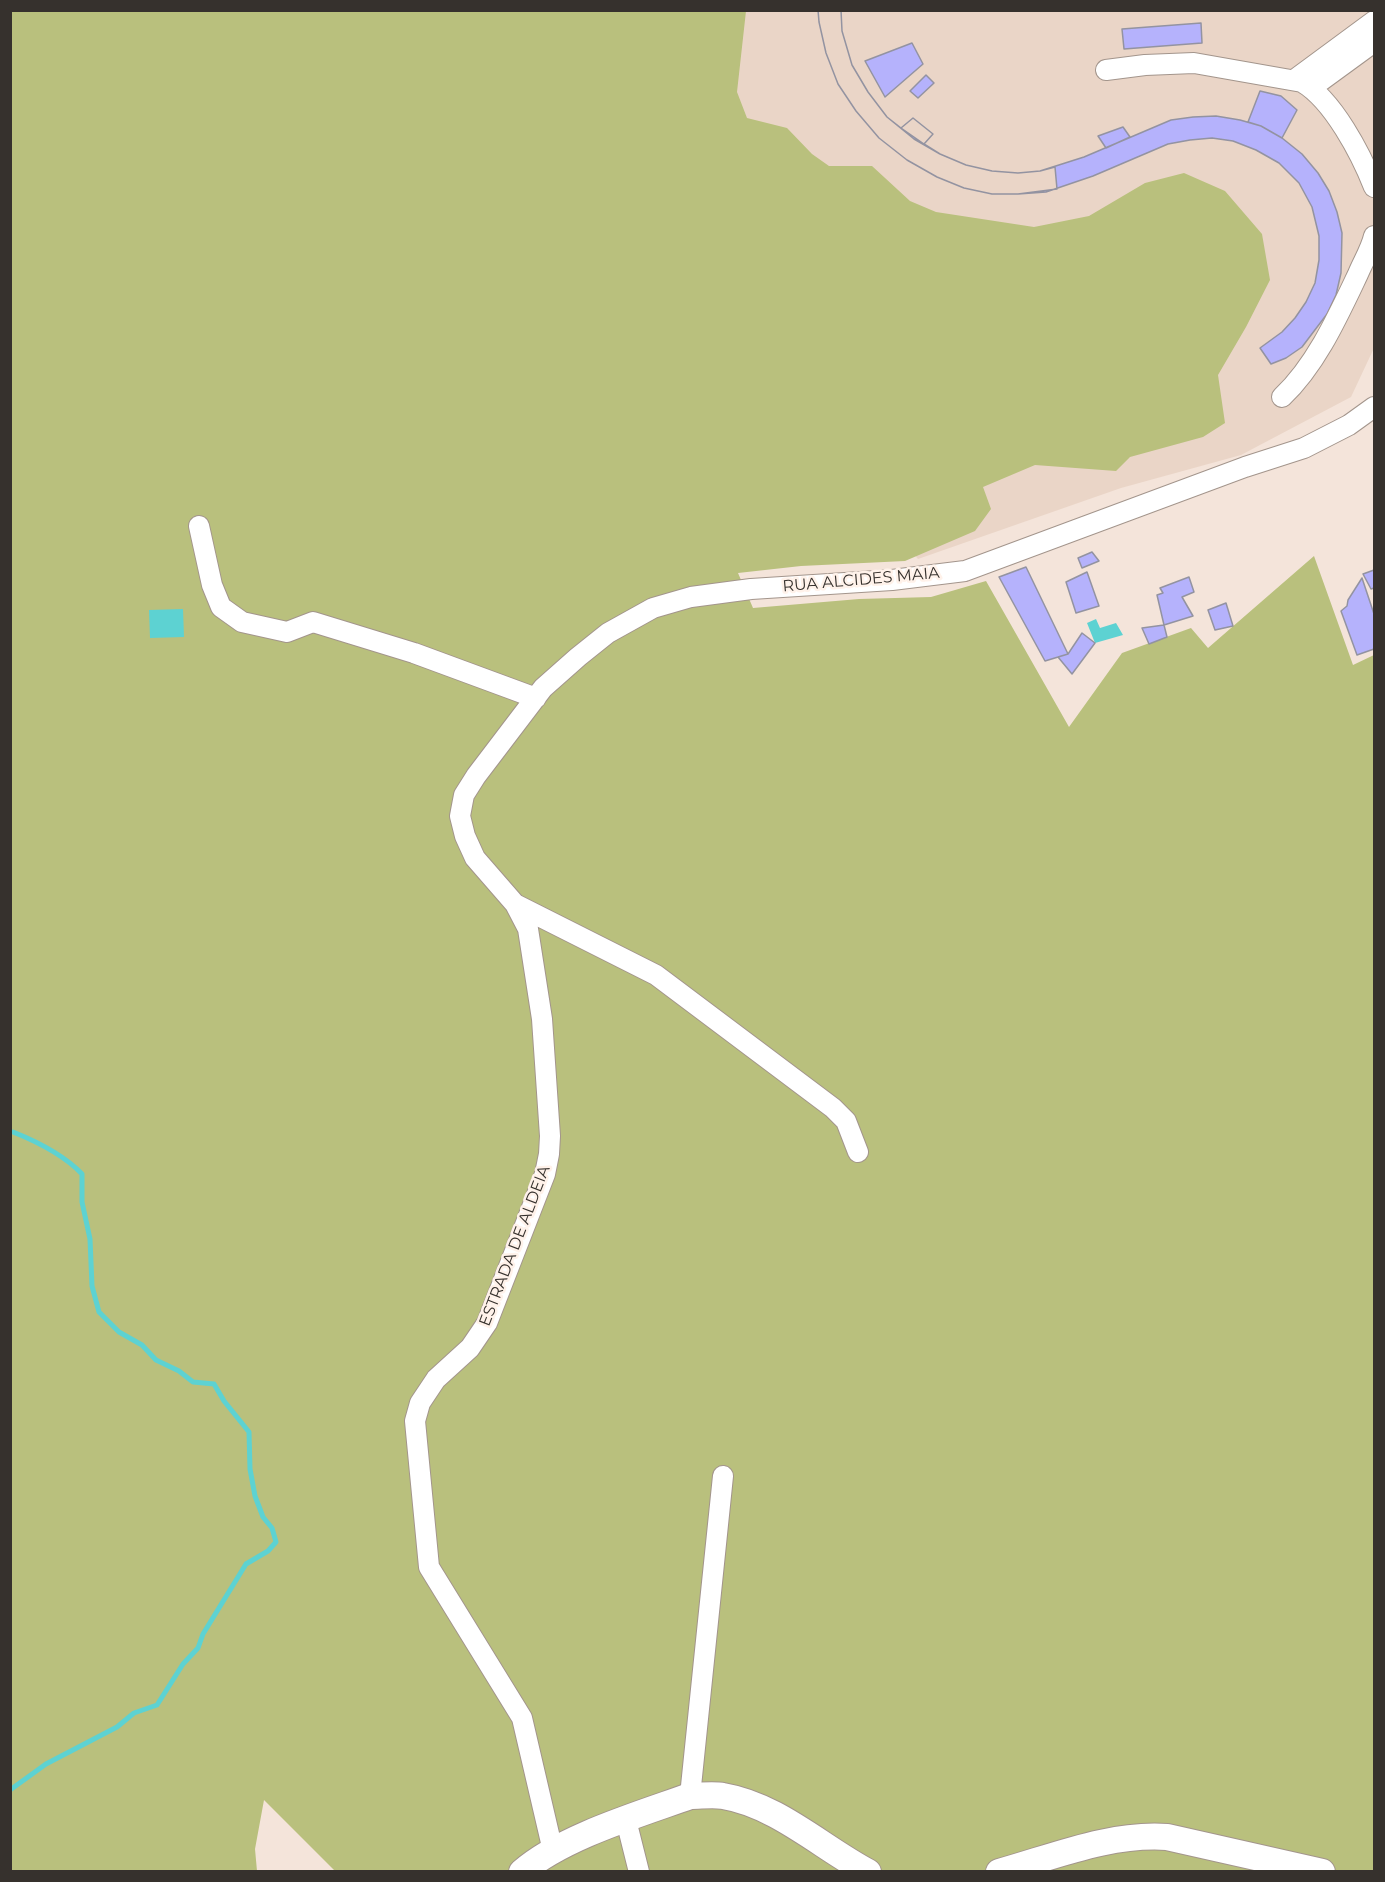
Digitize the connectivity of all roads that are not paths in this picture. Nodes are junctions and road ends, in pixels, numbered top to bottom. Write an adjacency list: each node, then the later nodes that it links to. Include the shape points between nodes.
1 (1374, 21): 4 (street)
2 (1374, 42): 4 (street)
3 (1106, 70): 4 (street, via 1194,63)
4 (1302, 84): 5 (street, via 1350,138)
5 (1374, 187)
6 (1374, 236): 7 (street, via 1347,297 1312,360)
7 (1282, 397)
8 (1374, 407): 10 (street, RUA ALCIDES MAIA, via 1304,448 965,571 751,589 692,597 653,608 608,633)
9 (199, 526): 10 (street, via 221,607 242,622 287,632 314,622 414,653)
10 (536, 698): 11 (street, RUA ALCIDES MAIA, via 464,795 460,816)
11 (475, 858): 12 (street, ESTRADA DE ALDEIA)
12 (515, 904): 13 (street, via 656,975 834,1108 846,1121); 17 (street, ESTRADA DE ALDEIA, via 528,929 536,969 549,1154 545,1174 487,1323 470,1348 436,1379 420,1403 415,1421 429,1567 522,1719)
13 (858, 1152)
14 (723, 1476): 15 (street)
15 (690, 1796): 16 (main road); 20 (main road, via 723,1796 755,1805)
16 (626, 1820): 17 (main road); 19 (street)
17 (553, 1851): 18 (main road)
18 (522, 1872)
19 (639, 1872)
20 (868, 1872)
21 (999, 1872): 22 (main road, via 1091,1846 1145,1836 1167,1837)
22 (1322, 1872)

